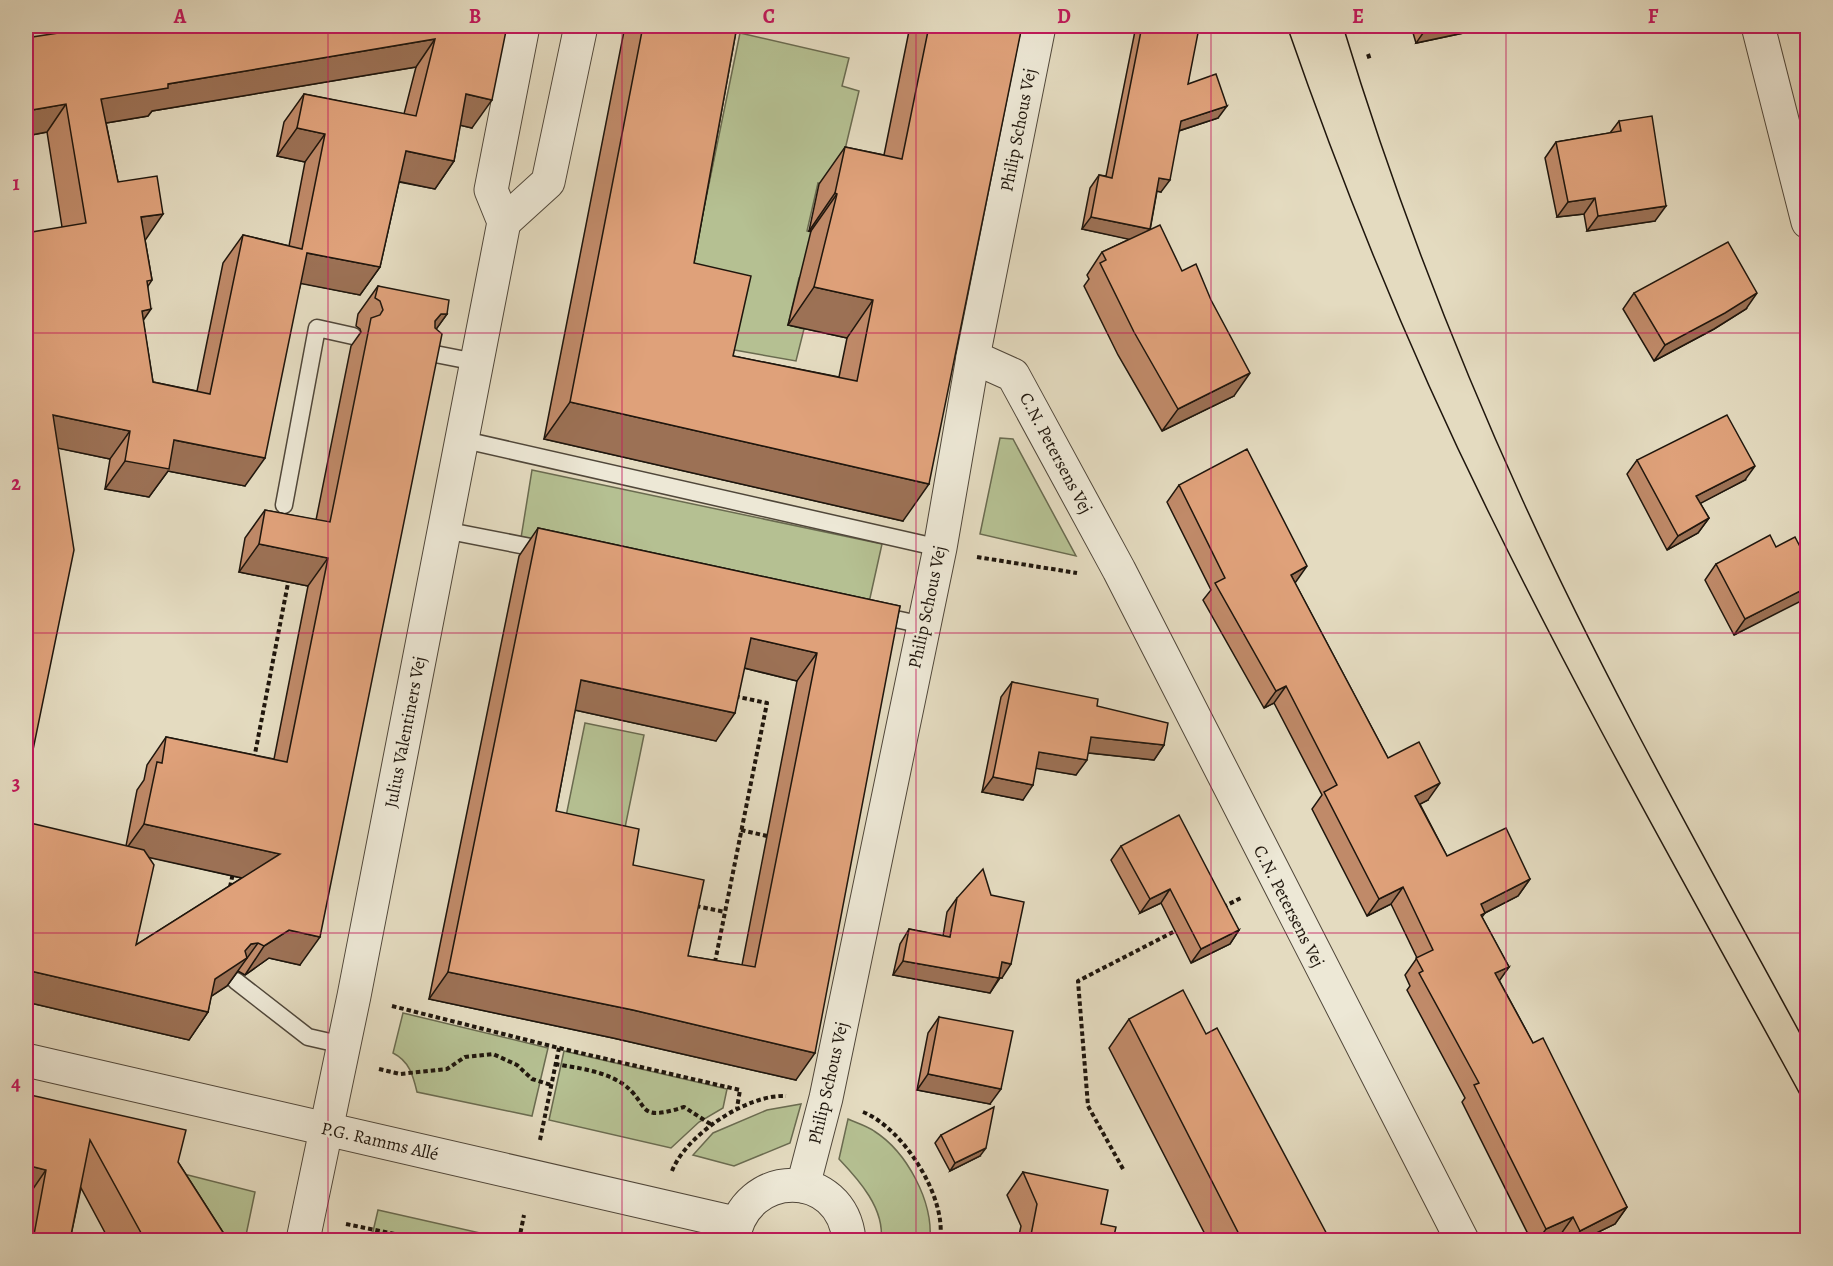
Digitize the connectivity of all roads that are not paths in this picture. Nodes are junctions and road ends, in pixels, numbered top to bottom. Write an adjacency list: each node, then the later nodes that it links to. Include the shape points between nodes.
1 (523, 26): 6 (street, via 491,190)
2 (581, 26): 6 (street, via 548,182)
3 (1039, 26): 9 (street, Philip Schous Vej)
4 (1758, 26): 5 (street)
5 (1806, 215)
6 (504, 222): 10 (street, Julius Valentiners Vej)
7 (353, 336): 12 (lane, via 317,328)
8 (425, 352): 10 (lane)
9 (973, 357): 14 (street, Philip Schous Vej); 26 (street, C.N. Petersens Vej, via 1013,375 1119,570)
10 (476, 362): 11 (street, Julius Valentiners Vej)
11 (460, 439): 13 (street, Julius Valentiners Vej); 14 (lane)
12 (284, 505)
13 (444, 530): 15 (lane); 19 (street, Julius Valentiners Vej)
14 (940, 548): 17 (street, Philip Schous Vej)
15 (559, 553)
16 (857, 611): 17 (lane)
17 (923, 625): 22 (street, Philip Schous Vej, via 826,1098)
18 (236, 981): 19 (lane, via 308,1037)
19 (342, 1053): 21 (street, Julius Valentiners Vej)
20 (26, 1060): 21 (street, P.G. Ramms Allé)
21 (326, 1129): 23 (street, Julius Valentiners Vej); 24 (street, P.G. Ramms Allé, via 657,1205)
22 (803, 1186): 24 (street, via 783,1185 763,1192 746,1205); 25 (street, via 823,1194 838,1209 848,1227)
23 (306, 1228)
24 (734, 1232)
25 (849, 1240)
26 (1462, 1240)

